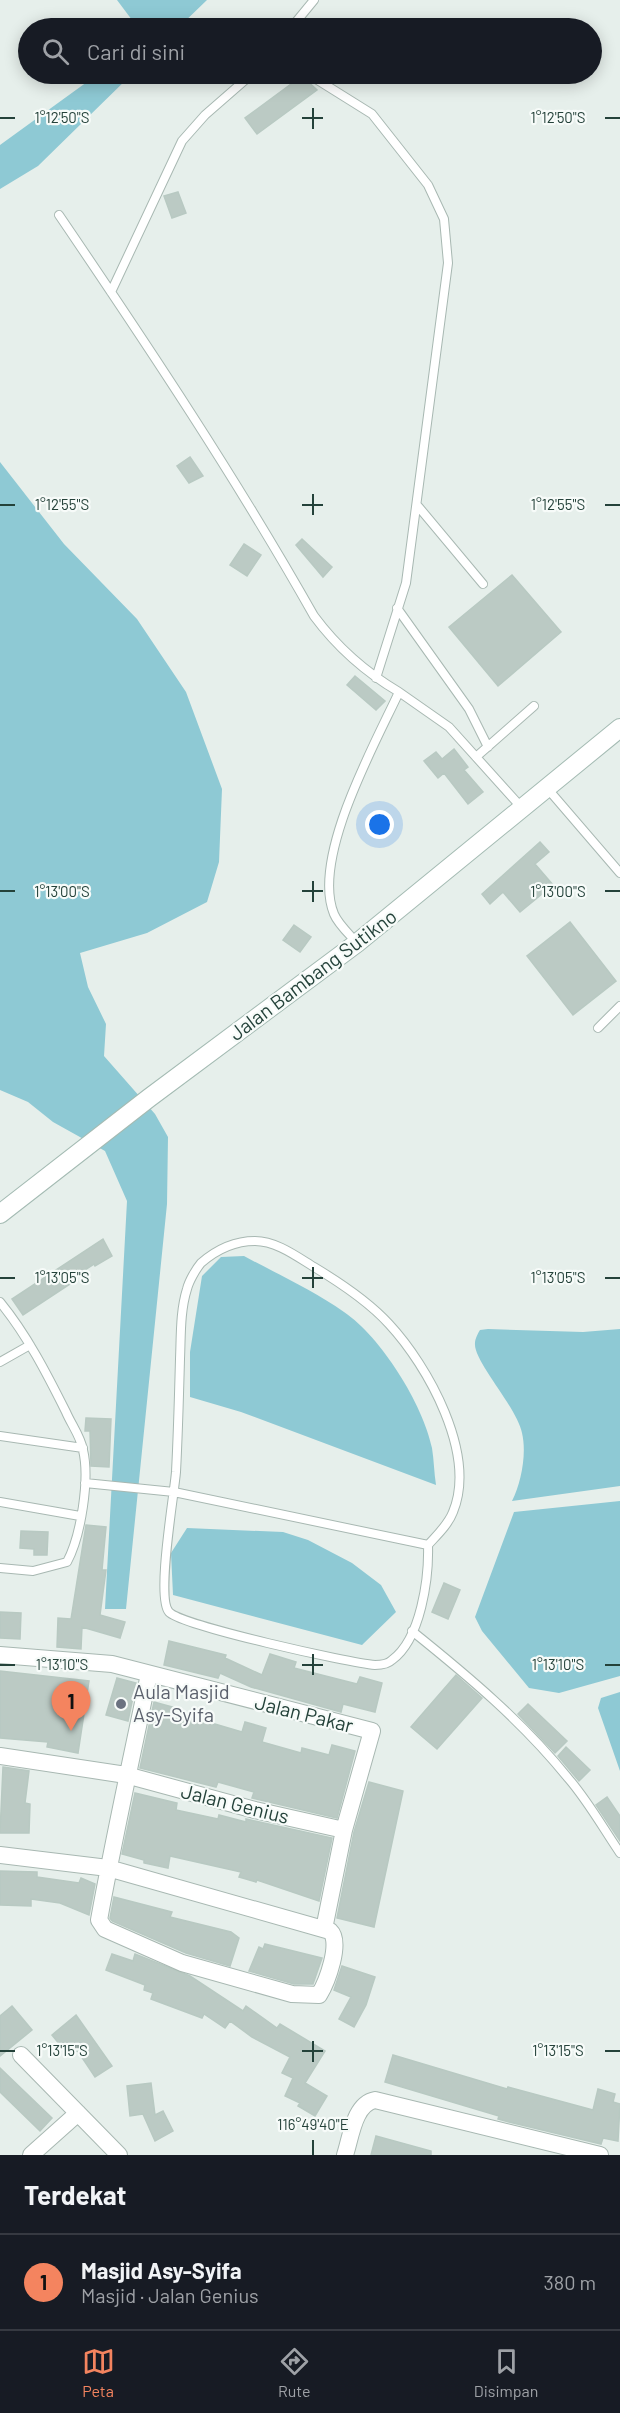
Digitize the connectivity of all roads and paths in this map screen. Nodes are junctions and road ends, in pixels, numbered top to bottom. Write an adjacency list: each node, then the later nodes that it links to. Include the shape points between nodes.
1 (314, 0): 2 (lane)
2 (299, 18)
3 (241, 84): 6 (lane, via 182,141)
4 (324, 84): 7 (lane, via 372,114 428,185 444,219 448,263)
5 (59, 215): 6 (lane)
6 (111, 292): 10 (lane, via 223,463 314,616 331,639)
7 (417, 505): 8 (lane); 9 (lane, via 406,583)
8 (483, 584)
9 (397, 608): 10 (lane); 14 (lane, via 469,709)
10 (376, 678): 11 (lane)
11 (399, 692): 15 (lane, via 449,727); 19 (lane, via 350,799 333,851 329,888 334,915)
12 (534, 706): 14 (lane)
13 (620, 728): 16 (street, Jalan Bambang Sutikno)
14 (488, 747): 15 (lane)
15 (476, 757): 17 (lane)
16 (547, 788): 17 (street, Jalan Bambang Sutikno); 18 (lane)
17 (522, 809): 19 (street, Jalan Bambang Sutikno)
18 (620, 873)
19 (357, 944): 22 (street, Jalan Bambang Sutikno)
20 (620, 1006): 21 (lane)
21 (597, 1028)
22 (0, 1214)
23 (0, 1302): 24 (lane)
24 (30, 1345): 25 (lane); 27 (lane)
25 (0, 1362)
26 (0, 1436): 27 (lane)
27 (83, 1448): 28 (lane)
28 (84, 1483): 29 (lane); 31 (lane)
29 (174, 1492): 32 (lane); 32 (lane, via 187,1287 200,1264 228,1245 257,1241 282,1248 328,1276 388,1323 420,1363 460,1457 454,1511); 34 (lane, via 164,1602 179,1619 376,1665 389,1663)
30 (0, 1502): 31 (lane)
31 (80, 1516): 33 (lane, via 75,1548 67,1562 33,1571)
32 (428, 1545): 34 (lane, via 424,1601)
33 (0, 1568)
34 (412, 1631): 40 (lane, via 508,1712 547,1752 591,1808)
35 (0, 1655): 36 (street, Jalan Pakar, via 112,1664)
36 (149, 1674): 38 (street); 39 (street, Jalan Pakar, via 372,1731)
37 (0, 1756): 38 (street, Jalan Genius)
38 (126, 1775): 39 (street, Jalan Genius); 42 (street)
39 (344, 1830): 43 (street, Jalan Pakar)
40 (620, 1854)
41 (0, 1855): 42 (street)
42 (108, 1868): 43 (street); 43 (street, via 99,1920 102,1927 172,1959 241,1981 292,1994 319,1995 327,1980 335,1945 333,1933)
43 (324, 1929)
44 (21, 2055): 45 (street)
45 (78, 2113): 46 (street); 47 (street)
46 (31, 2155)
47 (119, 2155)
48 (345, 2155): 49 (street, via 360,2108 375,2100)
49 (600, 2155)

